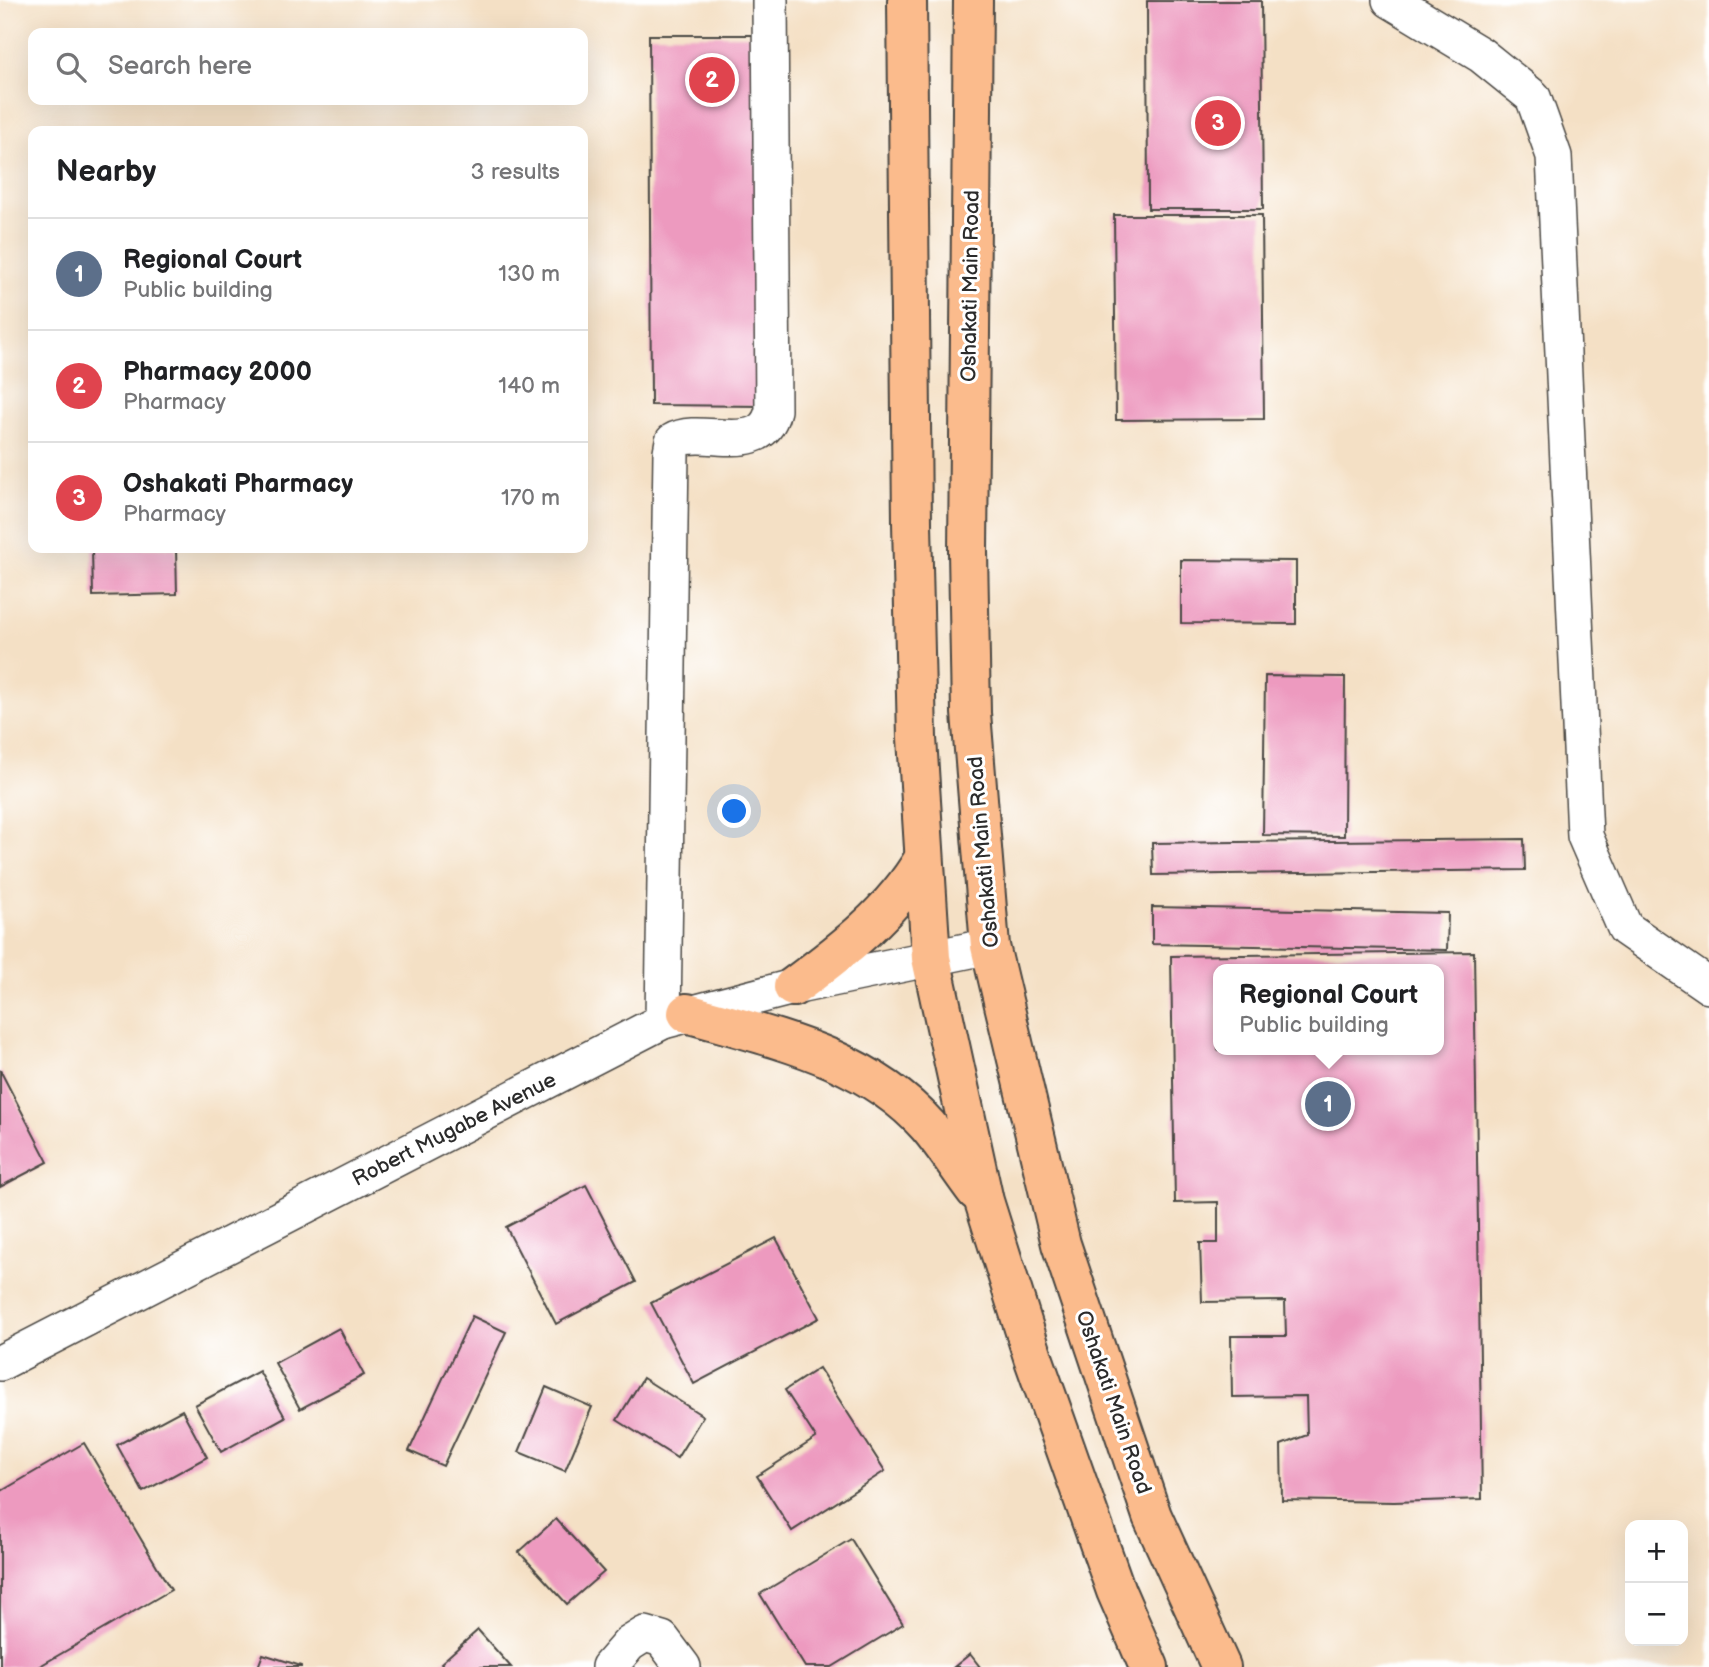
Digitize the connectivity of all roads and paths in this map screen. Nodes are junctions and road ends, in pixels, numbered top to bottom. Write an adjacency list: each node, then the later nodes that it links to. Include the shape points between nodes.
1 (770, 0): 10 (street, via 774,410 770,425 760,433 715,439 679,437 671,452)
2 (908, 0): 5 (main road, via 912,523)
3 (973, 0): 6 (main road, Oshakati Main Road, via 971,713)
4 (1390, 0): 8 (street, via 1481,55 1533,97 1554,156 1585,836 1625,928)
5 (924, 858): 7 (main road); 9 (main road, via 906,888 851,944)
6 (990, 946): 7 (street, Robert Mugabe Avenue); 16 (main road, Oshakati Main Road, via 1061,1244 1152,1516)
7 (931, 958): 9 (street, Robert Mugabe Avenue); 11 (main road)
8 (1709, 986)
9 (793, 987): 10 (street, Robert Mugabe Avenue)
10 (675, 1017): 11 (main road, via 804,1046 887,1090 927,1125); 12 (street, Robert Mugabe Avenue)
11 (984, 1201): 15 (main road, via 1033,1357 1116,1591)
12 (0, 1363)
13 (609, 1667): 14 (street, via 645,1634 662,1639)
14 (684, 1667)
15 (1149, 1667)
16 (1221, 1667)

